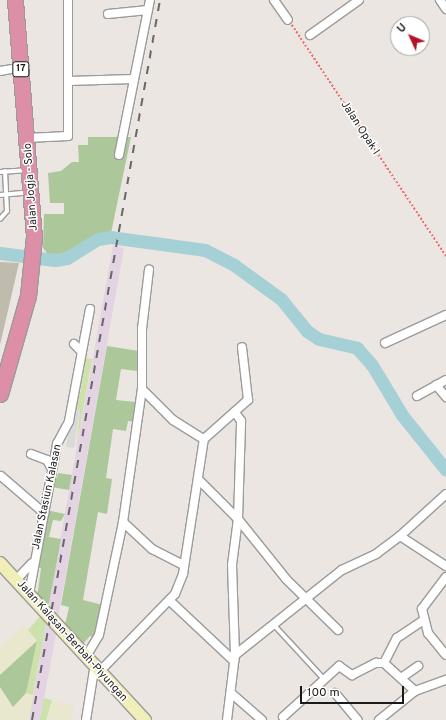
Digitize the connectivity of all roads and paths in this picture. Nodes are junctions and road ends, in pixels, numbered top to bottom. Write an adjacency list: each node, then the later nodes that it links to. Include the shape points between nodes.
1 (5, 0): 13 (highway, Jalan Jogja - Solo / 17)
2 (15, 0): 16 (highway, Jalan Jogja - Solo / 17)
3 (68, 0): 15 (street)
4 (150, 0): 9 (street)
5 (274, 0): 11 (street)
6 (359, 0): 12 (street)
7 (440, 0): 8 (street)
8 (446, 9)
9 (148, 10): 10 (street); 14 (street)
10 (108, 14)
11 (288, 20): 25 (path, Jalan Opak I)
12 (310, 35)
13 (6, 70): 18 (highway, Jalan Jogja - Solo / 17)
14 (133, 79): 15 (street); 17 (street)
15 (69, 81): 16 (street, via 68,136)
16 (27, 138): 18 (highway, Jalan Jogja - Solo / 17)
17 (119, 156)
18 (26, 169): 19 (lane); 20 (highway, Jalan Jogja - Solo / 17); 24 (highway, Jalan Jogja - Solo / 17)
19 (2, 171): 21 (lane)
20 (22, 193): 21 (lane); 24 (highway, Jalan Jogja - Solo / 17)
21 (6, 194): 22 (lane); 23 (lane, via 6,211)
22 (0, 195)
23 (0, 219)
24 (29, 238): 26 (highway, Jalan Jogja - Solo / 17)
25 (446, 256)
26 (28, 269): 34 (highway, Jalan Jogja - Solo / 17); 38 (highway, Jalan Jogja - Solo / 17)
27 (149, 269): 37 (street, via 142,329)
28 (90, 309): 33 (street, Jalan Stasiun Kalasan)
29 (445, 318): 30 (street)
30 (385, 343)
31 (74, 344): 33 (street)
32 (242, 347): 41 (street, via 250,395 246,404)
33 (81, 351): 44 (street, Jalan Stasiun Kalasan, via 69,421 57,444)
34 (0, 359)
35 (446, 380): 36 (street)
36 (436, 385): 39 (street); 40 (street)
37 (142, 389): 42 (street, via 173,420); 50 (street)
38 (0, 394)
39 (417, 396)
40 (446, 397)
41 (235, 412): 42 (street); 49 (street, via 241,421)
42 (204, 439): 46 (street)
43 (31, 454): 44 (street, via 47,460)
44 (52, 469): 48 (street, Jalan Stasiun Kalasan)
45 (1, 476): 48 (street)
46 (198, 479): 49 (street); 54 (street)
47 (446, 494): 51 (street)
48 (44, 513): 52 (street, Jalan Stasiun Kalasan)
49 (238, 519): 59 (street); 65 (street, via 232,565)
50 (123, 522): 54 (street, via 156,553); 66 (street)
51 (400, 536): 55 (street); 59 (street, via 376,554 342,570)
52 (32, 562): 57 (street); 58 (street, Jalan Stasiun Kalasan)
53 (0, 563): 57 (street, Jalan Kalasan-Berbah-Piyungan)
54 (184, 565): 60 (street)
55 (446, 566)
56 (446, 577): 61 (street, via 422,606)
57 (16, 580): 58 (street, Jalan Kalasan-Berbah-Piyungan)
58 (29, 594): 66 (street, Jalan Kalasan-Berbah-Piyungan)
59 (306, 598): 62 (street); 63 (street)
60 (170, 601): 65 (street); 66 (street)
61 (422, 622): 64 (street); 67 (street, via 397,638)
62 (272, 623): 65 (street); 70 (lane)
63 (338, 630)
64 (446, 655)
65 (232, 658): 73 (street)
66 (94, 663): 76 (street); 77 (street, Jalan Kalasan-Berbah-Piyungan)
67 (384, 663): 69 (street); 70 (street, via 376,663 352,675 339,666)
68 (418, 666): 69 (street)
69 (401, 678): 72 (street)
70 (324, 680): 75 (street)
71 (446, 680): 72 (street)
72 (415, 691): 81 (street)
73 (231, 693): 78 (street); 79 (street)
74 (335, 693): 80 (street)
75 (283, 717)
76 (86, 720)
77 (145, 720)
78 (227, 720)
79 (262, 720)
80 (358, 720)
81 (379, 720)

